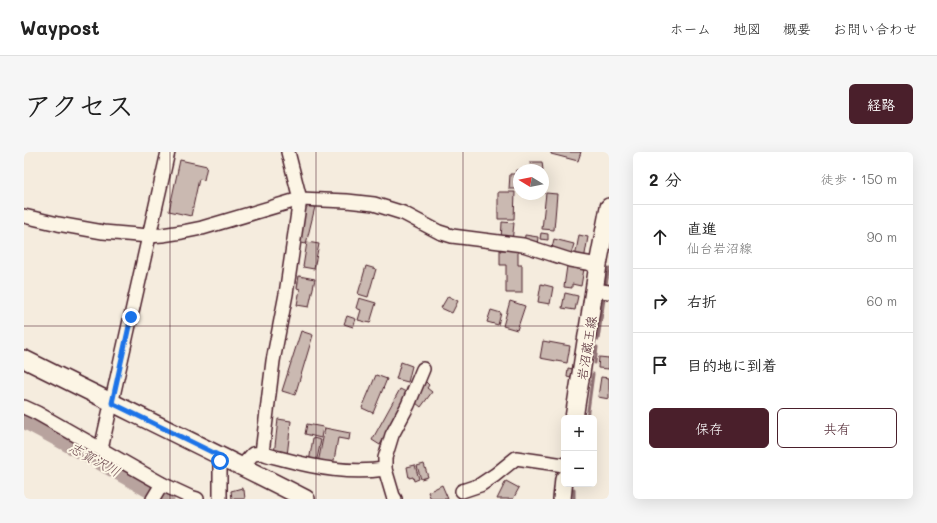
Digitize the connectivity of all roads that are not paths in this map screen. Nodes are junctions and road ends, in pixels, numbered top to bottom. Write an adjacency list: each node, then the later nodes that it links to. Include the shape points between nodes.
1 (168, 152): 6 (street)
2 (288, 152): 3 (street)
3 (300, 199): 6 (street, via 202,228); 7 (street, via 374,204 403,213 452,236 523,246 570,260); 15 (street, via 286,294 272,361)
4 (609, 207): 7 (main road, 岩沼蔵王線)
5 (24, 216): 6 (street, via 103,232)
6 (149, 236): 11 (street)
7 (598, 265): 8 (main road, 岩沼蔵王線)
8 (602, 291): 13 (main road, 岩沼蔵王線)
9 (24, 359): 11 (main road)
10 (423, 369): 19 (street, via 392,435 385,458)
11 (112, 403): 14 (street); 16 (main road)
12 (24, 407): 14 (street)
13 (575, 415)
14 (100, 449): 20 (street)
15 (267, 454): 18 (street, via 253,454); 19 (street, via 297,463 342,471)
16 (220, 456): 18 (main road); 25 (street)
17 (561, 465): 22 (street, via 516,458 480,485)
18 (242, 466): 26 (main road)
19 (385, 469): 27 (street)
20 (160, 485): 23 (street); 24 (street)
21 (563, 487): 28 (main road)
22 (462, 491)
23 (152, 499)
24 (197, 499)
25 (220, 499)
26 (306, 499)
27 (395, 499)
28 (562, 499)

